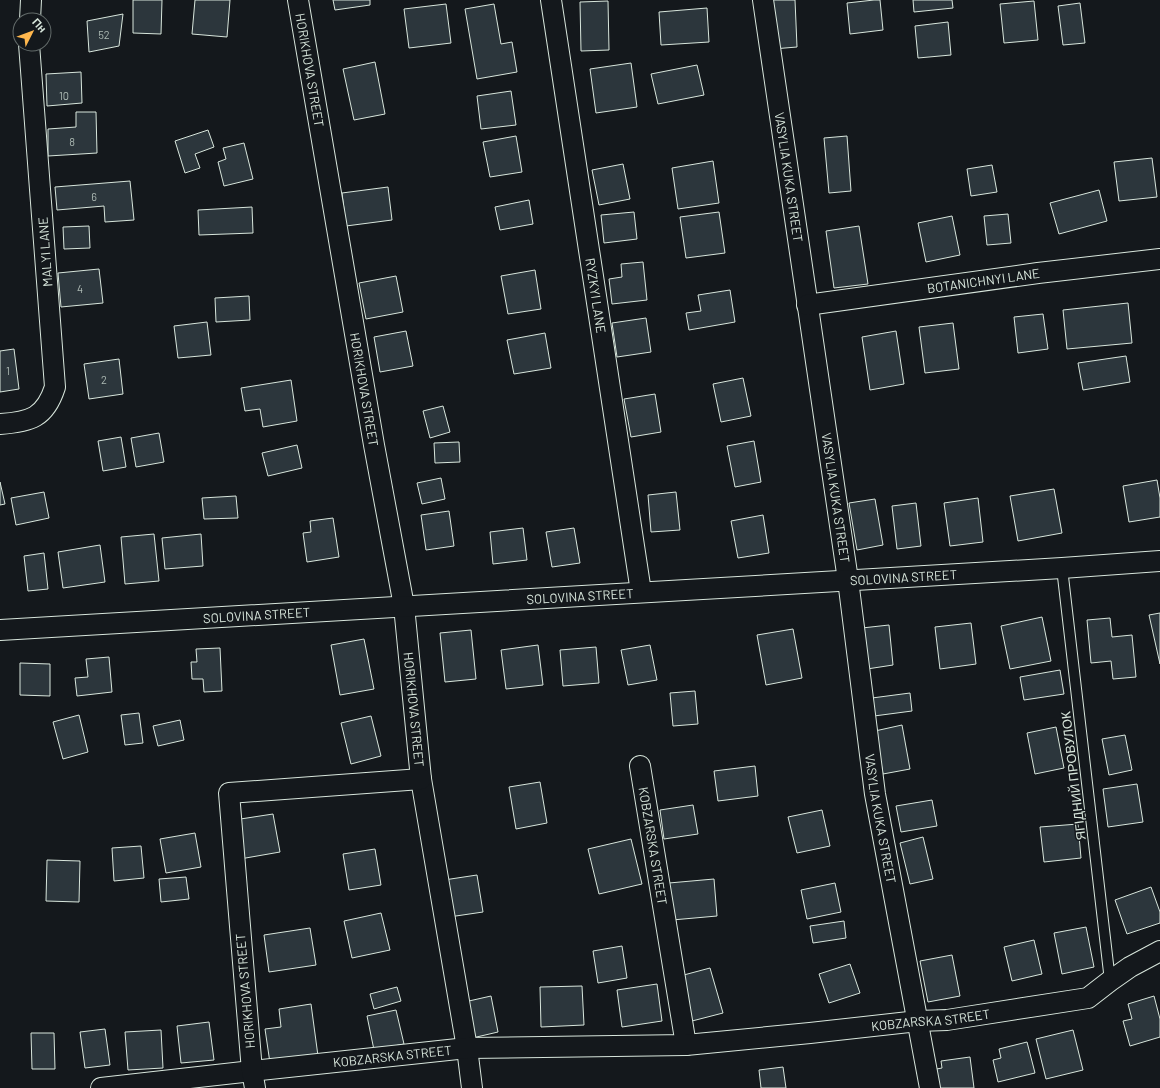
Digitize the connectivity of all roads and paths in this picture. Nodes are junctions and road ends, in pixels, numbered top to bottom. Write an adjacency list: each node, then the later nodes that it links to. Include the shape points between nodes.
1 (31, 0): 5 (street)
2 (298, 0): 14 (street, HORIKHOVA STREET, via 372,437)
3 (551, 0): 13 (street, RYZKYI LANE)
4 (763, 0): 8 (street, VASYLIA KUKA STREET)
5 (30, 12)
6 (30, 52): 9 (street, MALYI LANE, via 55,387 42,412 30,420)
7 (1160, 259): 8 (street, BOTANICHNYI LANE)
8 (807, 305): 12 (street, VASYLIA KUKA STREET)
9 (0, 424)
10 (1160, 561): 11 (street, SOLOVINA STREET)
11 (1062, 568): 12 (street, SOLOVINA STREET); 19 (lane, ЯГІДНИЙ ПРОВУЛОК)
12 (848, 580): 13 (street, SOLOVINA STREET); 20 (street, VASYLIA KUKA STREET, via 875,794)
13 (641, 592): 14 (street, SOLOVINA STREET)
14 (404, 606): 15 (street, SOLOVINA STREET); 17 (street, HORIKHOVA STREET)
15 (0, 630)
16 (640, 766): 21 (street, KOBZARSKA STREET)
17 (421, 779): 22 (street, HORIKHOVA STREET); 23 (street, HORIKHOVA STREET, via 229,793)
18 (1160, 951): 19 (street, KOBZARSKA STREET)
19 (1110, 981): 20 (street, KOBZARSKA STREET, via 1088,998 947,1020)
20 (918, 1021): 21 (street, KOBZARSKA STREET); 26 (street, VASYLIA KUKA STREET)
21 (686, 1045): 22 (street, KOBZARSKA STREET)
22 (467, 1048): 23 (street, KOBZARSKA STREET); 25 (street, HORIKHOVA STREET)
23 (253, 1079): 24 (street, KOBZARSKA STREET)
24 (101, 1088)
25 (472, 1088)
26 (930, 1088)

